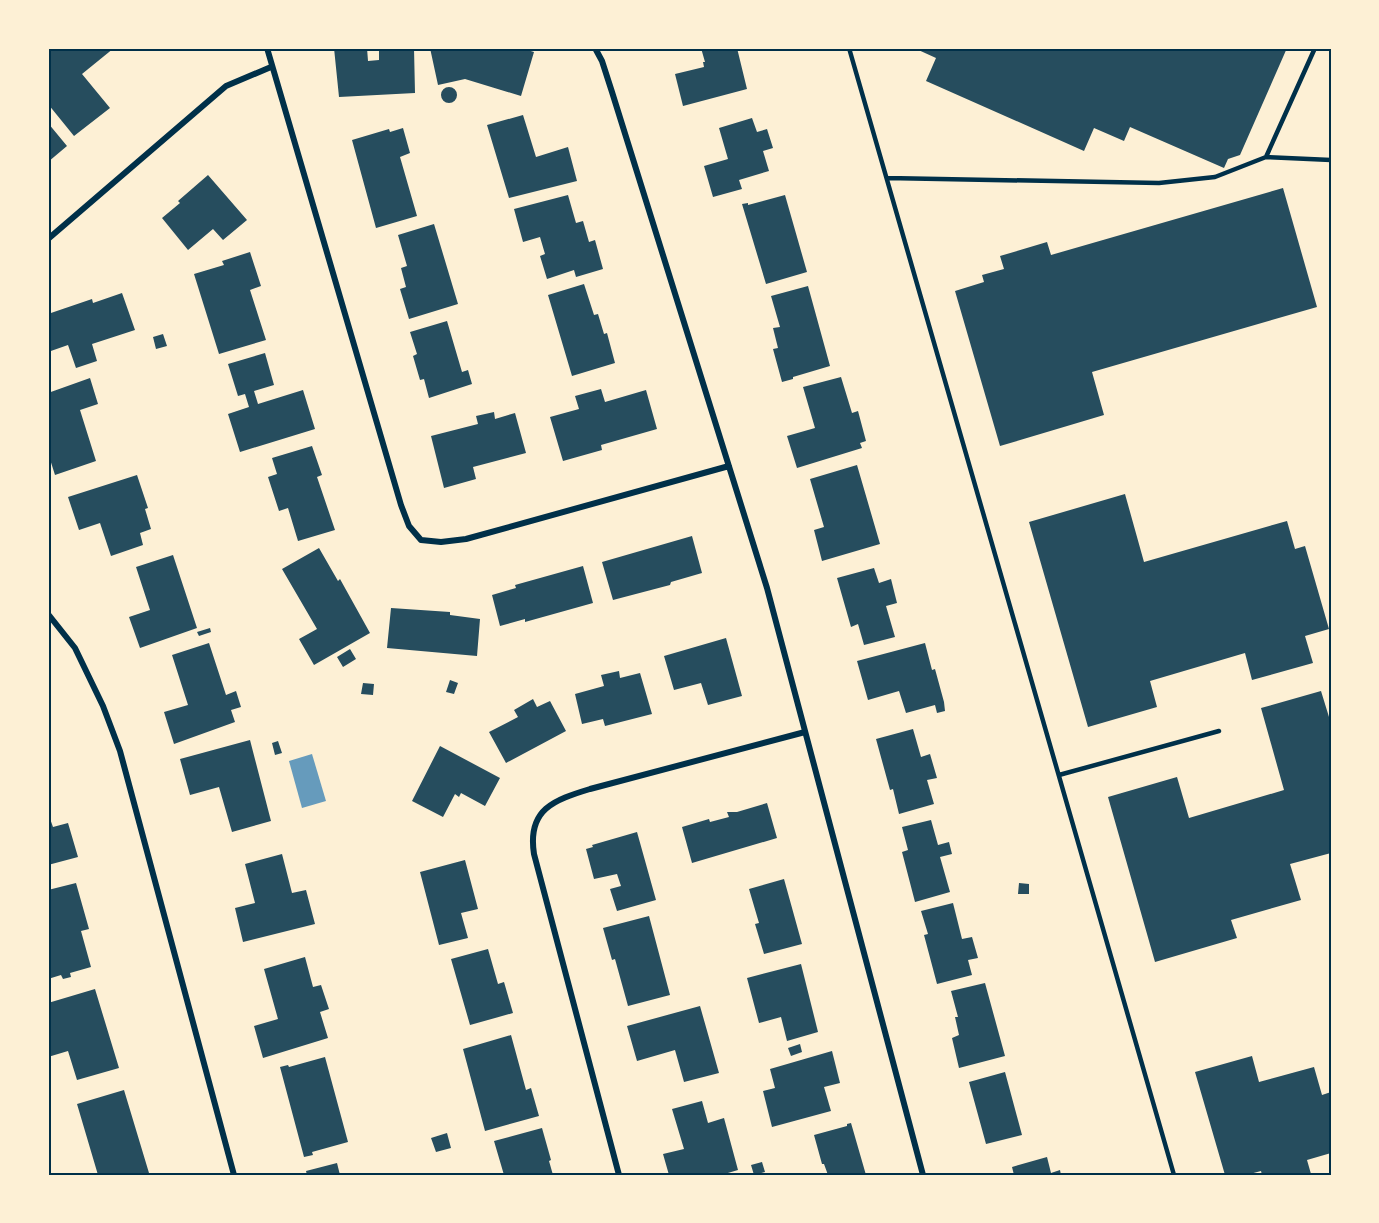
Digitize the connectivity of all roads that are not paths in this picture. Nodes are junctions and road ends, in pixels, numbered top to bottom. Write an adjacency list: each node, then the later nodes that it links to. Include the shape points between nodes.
1 (267, 48): 5 (street)
2 (595, 48): 10 (street)
3 (849, 48): 8 (lane)
4 (1315, 48): 6 (lane)
5 (272, 68): 9 (street, via 226,86); 10 (street, via 400,505 409,526 422,540 466,539)
6 (1266, 157): 7 (lane); 8 (lane, via 1215,177 1159,183)
7 (1331, 160)
8 (887, 178): 14 (lane)
9 (48, 239)
10 (729, 466): 13 (street, via 767,588)
11 (48, 614): 15 (street, via 75,648 120,751)
12 (1219, 731): 14 (lane)
13 (805, 732): 16 (street, via 573,794 556,800 537,819 531,837 534,854); 17 (street)
14 (1059, 776): 18 (lane)
15 (234, 1175)
16 (619, 1175)
17 (922, 1175)
18 (1174, 1175)

